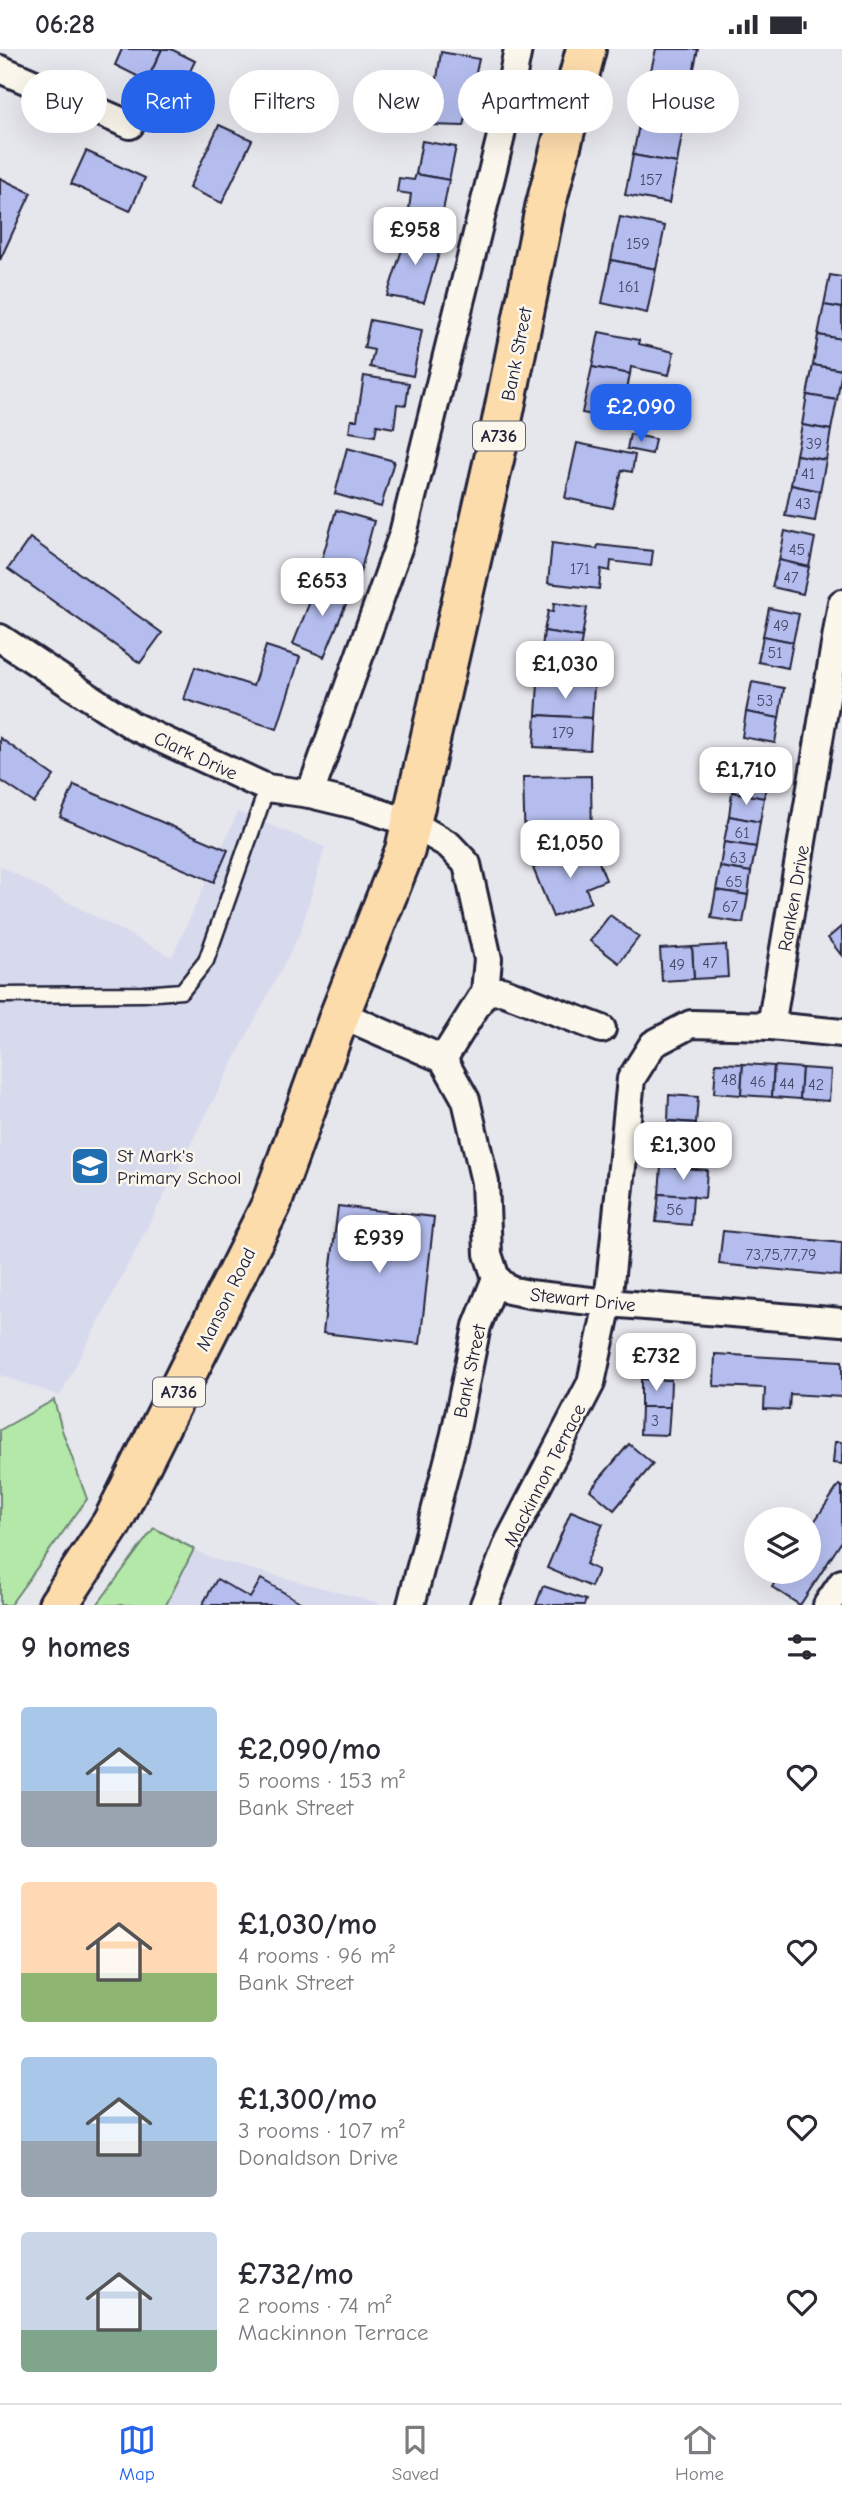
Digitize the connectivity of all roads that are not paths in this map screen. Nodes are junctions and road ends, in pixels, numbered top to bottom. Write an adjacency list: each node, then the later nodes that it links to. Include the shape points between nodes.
1 (3, 49): 4 (street)
2 (519, 49): 10 (street, via 403,534)
3 (586, 49): 11 (main road, Bank Street / A736, via 545,208)
4 (0, 55)
5 (0, 69): 6 (street)
6 (121, 121)
7 (842, 603): 15 (street, Ranken Drive)
8 (0, 638): 9 (street, Clark Drive, via 133,726)
9 (267, 788): 10 (street, Clark Drive); 13 (lane, via 206,961 182,991)
10 (310, 794): 11 (street, Clark Drive)
11 (412, 824): 12 (street, via 449,845 467,864 488,958); 14 (main road, Bank Street / A736)
12 (485, 992): 16 (street, via 502,991); 18 (street)
13 (0, 995)
14 (340, 1014): 18 (street); 23 (main road, Manson Road / A736, via 271,1205 112,1523)
15 (771, 1026): 17 (street, Mackinnon Terrace); 20 (street, Mackinnon Terrace, via 691,1024 653,1044 631,1079)
16 (602, 1029)
17 (842, 1033)
18 (443, 1059): 19 (street, via 466,1100 485,1182 488,1254)
19 (496, 1278): 20 (street, Stewart Drive, via 509,1290); 24 (street, Bank Street, via 477,1325 455,1434)
20 (608, 1303): 21 (street, Stewart Drive); 25 (street, Mackinnon Terrace, via 590,1383 509,1541)
21 (842, 1322)
22 (842, 1583): 26 (street)
23 (58, 1605)
24 (411, 1605)
25 (484, 1605)
26 (827, 1605)

